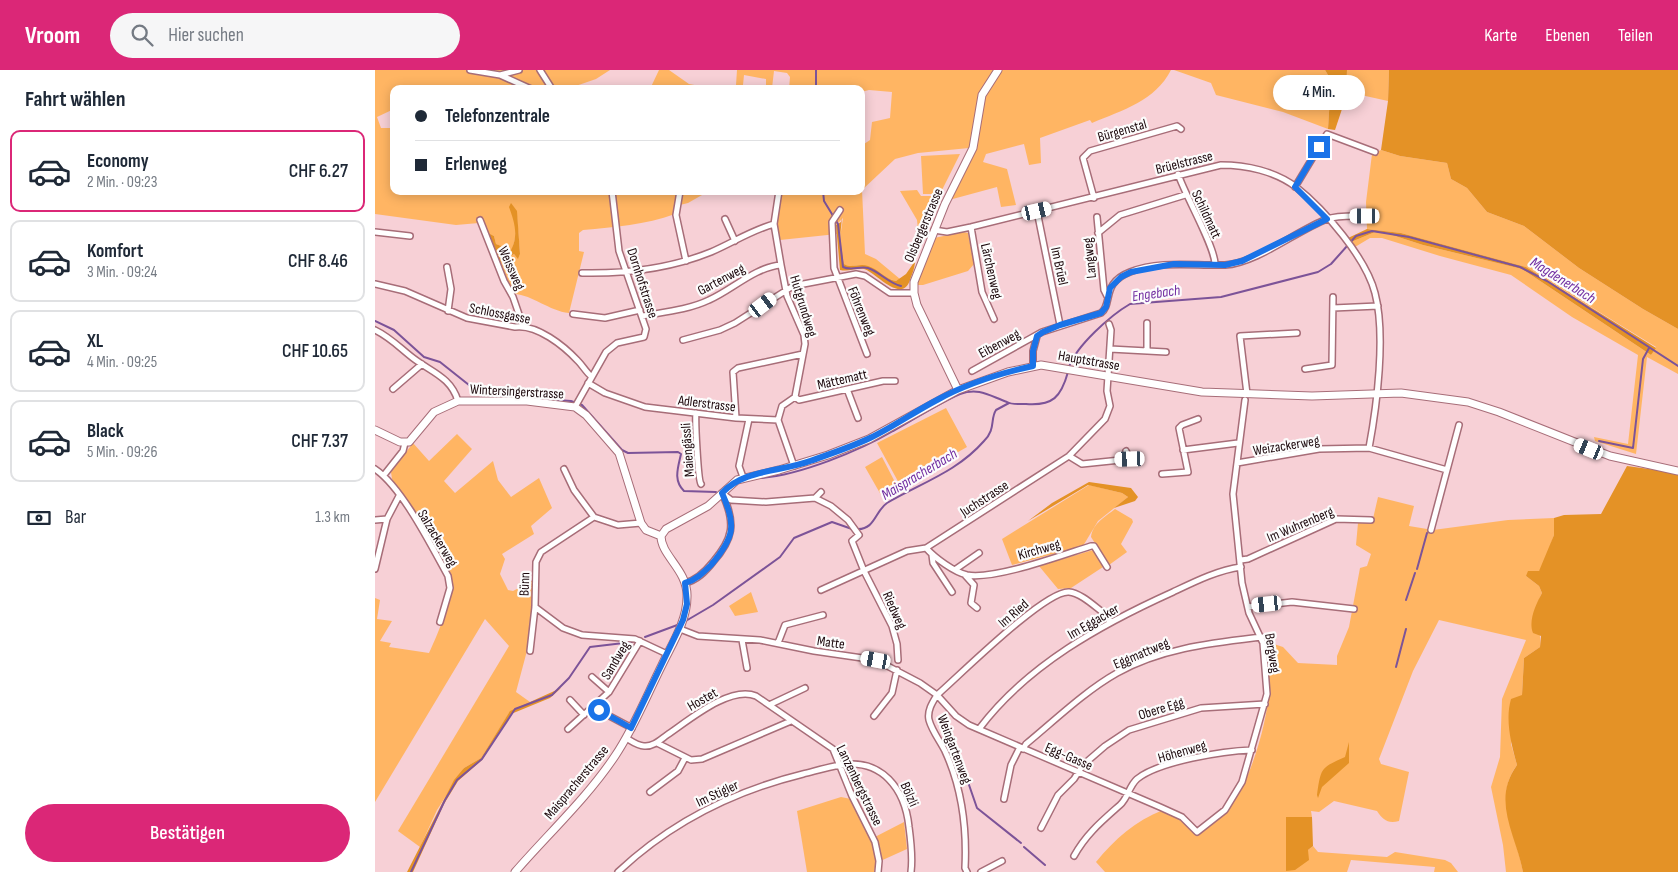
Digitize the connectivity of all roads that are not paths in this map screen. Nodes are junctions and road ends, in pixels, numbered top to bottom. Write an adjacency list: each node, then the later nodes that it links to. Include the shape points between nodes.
1 (470, 70): 5 (street)
2 (519, 70): 5 (street)
3 (540, 70): 7 (street)
4 (999, 70): 26 (main road, Olsbergerstrasse, via 982,95 973,148)
5 (500, 75): 6 (street)
6 (522, 85)
7 (549, 85)
8 (1181, 129): 16 (street, Bürgenstal, via 1177,126 1084,155)
9 (1375, 152): 11 (street, via 1327,134)
10 (1178, 174): 11 (street, Brüelstrasse, via 1221,164 1237,165 1271,174); 15 (street, Schildmatt); 16 (street, Brüelstrasse)
11 (1295, 187): 22 (street, Brüelstrasse)
12 (612, 195): 36 (street, Dornhofstrasse, via 619,251)
13 (678, 195): 31 (street, via 676,215)
14 (778, 195): 24 (street, Hutgrundweg)
15 (1185, 195): 28 (street, via 1120,215); 32 (street, Schildmatt)
16 (1094, 198): 18 (street, Brüelstrasse)
17 (840, 210): 37 (street, Föhrenweg, via 832,222)
18 (1037, 211): 25 (street, Brüelstrasse); 51 (street, Im Brüel)
19 (1365, 216): 22 (street)
20 (1097, 217): 28 (street, Langweg)
21 (725, 218): 30 (street)
22 (1327, 219): 32 (street, via 1242,261 1225,265); 43 (street, Brüelstrasse, via 1347,242 1370,278)
23 (480, 220): 52 (street, Weissweg)
24 (774, 224): 30 (street); 33 (street, Hutgrundweg)
25 (971, 227): 26 (street, Brüelstrasse, via 947,232); 48 (street, Lärchenweg, via 982,292)
26 (934, 230): 40 (main road, Olsbergerstrasse, via 915,276)
27 (375, 232): 29 (street)
28 (1098, 233): 41 (street, Langweg)
29 (410, 236)
30 (735, 241): 31 (street)
31 (686, 261): 36 (street)
32 (1215, 263): 41 (street, via 1174,264 1131,272 1116,280)
33 (781, 265): 39 (street, Hutgrundweg); 46 (street, Gartenweg, via 691,307)
34 (447, 267): 45 (street, via 451,289)
35 (582, 273): 36 (street)
36 (626, 273): 46 (street, Dornhofstrasse)
37 (836, 278): 39 (street); 40 (street, via 856,274 865,276 890,293); 61 (street, Föhrenweg)
38 (375, 284): 45 (street, Schlossgasse, via 405,291)
39 (787, 289): 56 (street, via 735,323); 60 (street, Hutgrundweg, via 804,335)
40 (913, 293): 72 (main road)
41 (1107, 296): 51 (street, Eibenweg, via 1106,307 1101,313)
42 (1333, 297): 44 (street)
43 (1378, 306): 44 (street); 73 (street, Brüelstrasse)
44 (1333, 308): 64 (street, via 1332,365)
45 (448, 312): 52 (street, Schlossgasse, via 487,323)
46 (641, 313): 47 (street, Gartenweg, via 605,318); 66 (street, Dornhofstrasse, via 646,329 643,337 617,344 606,352)
47 (573, 314)
48 (994, 319)
49 (1147, 323): 58 (street)
50 (1109, 324): 57 (street, Juchstrasse)
51 (1060, 325): 55 (street, Eibenweg)
52 (523, 326): 66 (street, Schlossgasse, via 571,354)
53 (375, 330): 62 (street)
54 (1297, 333): 75 (street, Bergweg, via 1239,336)
55 (1037, 336): 63 (street); 65 (street, Eibenweg)
56 (683, 340)
57 (1109, 349): 58 (street); 67 (street, Juchstrasse)
58 (1147, 351): 59 (street)
59 (1166, 352)
60 (803, 354): 74 (street, Hutgrundweg); 79 (street, via 738,368 733,372)
61 (867, 354)
62 (422, 364): 70 (street); 76 (street, via 441,374 455,391)
63 (1033, 366): 67 (main road, Hauptstrasse); 72 (main road, Hauptstrasse)
64 (1305, 369)
65 (972, 371)
66 (591, 376): 69 (street, Dornhofstrasse)
67 (1108, 376): 75 (main road, Hauptstrasse, via 1189,391); 91 (street, Juchstrasse, via 1108,413)
68 (895, 381): 71 (street, Mättematt)
69 (588, 383): 77 (street, Dornhofstrasse); 78 (street, Adlerstrasse, via 605,393 645,407)
70 (393, 389)
71 (847, 389): 74 (street, Mättematt, via 799,400); 80 (street)
72 (958, 390): 93 (main road, Hauptstrasse, via 869,439)
73 (1375, 393): 75 (main road, Hauptstrasse); 88 (street); 97 (main road, Hauptstrasse, via 1422,395 1468,402 1610,456)
74 (795, 397): 83 (street, via 782,406)
75 (1246, 397): 87 (street, Bergweg)
76 (458, 401): 77 (main road, Wintersingerstrasse); 86 (main road, Wintersingerstrasse, via 434,412 414,438)
77 (576, 404): 110 (main road, Wintersingerstrasse, via 619,453)
78 (696, 413): 79 (street, Adlerstrasse); 101 (street, Maiengässli, via 698,480)
79 (736, 418): 82 (street, Adlerstrasse)
80 (859, 418)
81 (1198, 419): 89 (street, via 1180,427)
82 (749, 420): 83 (street, Adlerstrasse); 100 (street, via 739,466)
83 (778, 420): 93 (street)
84 (1459, 425): 96 (street)
85 (375, 430): 86 (main road)
86 (405, 443): 99 (street, via 403,451)
87 (1238, 444): 89 (street); 92 (street, Bergweg)
88 (1369, 448): 92 (street, Weizackerweg, via 1319,449); 96 (street, Weizackerweg)
89 (1183, 450): 98 (street, via 1189,472)
90 (1127, 451): 91 (street, via 1130,459 1082,464)
91 (1069, 456): 113 (street, Juchstrasse)
92 (1237, 463): 116 (street, Bergweg, via 1233,494)
93 (794, 466): 100 (main road, Hauptstrasse)
94 (375, 469): 99 (street)
95 (564, 469): 106 (street, via 574,490)
96 (1447, 470): 111 (street)
97 (1678, 471)
98 (1162, 474)
99 (385, 475): 104 (street, Salzackerweg)
100 (743, 477): 103 (main road, Hauptstrasse)
101 (701, 484)
102 (821, 492): 105 (street)
103 (722, 493): 105 (street, via 731,500 766,502); 112 (main road, Hauptstrasse, via 701,511 666,529); 123 (street, via 728,506 730,539 707,569 693,581)
104 (399, 496): 107 (street); 131 (street, Salzackerweg, via 448,576 450,588)
105 (815, 498): 121 (street, Riedweg, via 831,506 855,528 859,536 853,541)
106 (594, 517): 110 (street, via 618,525); 127 (street, Bünn, via 541,552 536,562)
107 (387, 519): 108 (street); 119 (street)
108 (375, 520)
109 (1371, 520): 116 (street, Im Wuhrenberg, via 1336,519)
110 (641, 523): 112 (main road, via 646,530)
111 (1431, 530)
112 (661, 536): 123 (main road, Maispracherstrasse)
113 (925, 548): 115 (street); 121 (street, Juchstrasse, via 907,552)
114 (979, 553): 120 (street)
115 (932, 555): 120 (street); 125 (street, via 933,563)
116 (1241, 560): 118 (street, Bergweg)
117 (1107, 567): 122 (street, Kirchweg, via 1091,546 987,575)
118 (1241, 567): 126 (street, Bergweg); 132 (street, Im Eggacker, via 1193,583)
119 (375, 569)
120 (956, 569): 122 (street)
121 (864, 572): 124 (street, Juchstrasse); 140 (street, Riedweg, via 892,626)
122 (964, 574): 128 (street, via 974,585 971,603)
123 (685, 583): 133 (main road, Maispracherstrasse, via 687,604)
124 (821, 590)
125 (951, 592)
126 (1248, 606): 129 (street, via 1292,602); 134 (street, Bergweg)
127 (535, 607): 135 (street, via 563,628 582,635); 138 (street, Bünn)
128 (977, 608)
129 (1353, 609)
130 (823, 615): 137 (street, via 785,625)
131 (440, 622)
132 (1109, 623): 146 (street, Im Ried, via 1108,616 1081,597 1070,592 1059,593 1037,607); 156 (street, Im Eggacker, via 1037,671)
133 (680, 628): 136 (street, Matte, via 699,636); 139 (main road, Maispracherstrasse)
134 (1261, 637): 148 (street, Bergweg, via 1267,683); 159 (street, Eggmattweg, via 1198,645 1161,654 1117,673)
135 (638, 640): 139 (street); 145 (street, Sandweg)
136 (743, 640): 137 (street, Matte); 141 (street)
137 (778, 644): 142 (street, Matte, via 876,660)
138 (530, 651)
139 (667, 654): 154 (main road, Maispracherstrasse)
140 (898, 660)
141 (747, 668)
142 (897, 670): 146 (street, Matte); 152 (street, via 892,693)
143 (592, 677): 145 (street, Sandweg)
144 (805, 688): 149 (street)
145 (609, 692): 151 (street, Sandweg)
146 (937, 695): 156 (street, Egg-Gasse, via 956,716); 175 (street, Weingartenweg, via 929,708 928,719 957,782 966,829)
147 (569, 700): 151 (street)
148 (1265, 704): 160 (street, Bergweg); 163 (street, Obere Egg, via 1201,708 1129,730 1105,746)
149 (769, 705): 153 (street, Hostet); 158 (street, Hostet, via 752,694 730,696 691,718)
150 (599, 710): 154 (street)
151 (584, 715): 155 (street, Sandweg)
152 (874, 716)
153 (791, 721): 161 (street, via 702,759); 162 (street, Lanzenbergstrasse, via 825,741)
154 (631, 728): 157 (main road, Maispracherstrasse)
155 (568, 729)
156 (979, 729): 159 (street, Egg-Gasse)
157 (626, 738): 158 (street, via 645,746); 171 (main road, Maispracherstrasse, via 605,770)
158 (657, 743): 161 (street)
159 (1021, 748): 163 (street, Egg-Gasse); 166 (street, via 1009,772)
160 (1252, 750): 165 (street, Höhenweg, via 1221,752 1151,771 1137,779); 168 (street, Bergweg, via 1232,801)
161 (685, 758): 164 (street, via 678,771)
162 (841, 765): 172 (street, Im Stigler, via 778,781 725,801 675,826 635,855); 173 (street, Lanzenbergstrasse, via 875,842 879,861); 174 (street, Bölzli, via 873,769 892,781 899,790 907,811)
163 (1079, 772): 165 (street, Egg-Gasse); 167 (street, Obere Egg, via 1058,795)
164 (650, 792)
165 (1128, 792): 168 (street, Egg-Gasse, via 1182,817); 169 (street, Höhenweg, via 1120,805 1098,822)
166 (1004, 799)
167 (1041, 828)
168 (1197, 832)
169 (1074, 856)
170 (1002, 861): 176 (street)
171 (515, 872)
172 (618, 872)
173 (877, 872)
174 (911, 872)
175 (967, 872)
176 (981, 872)

